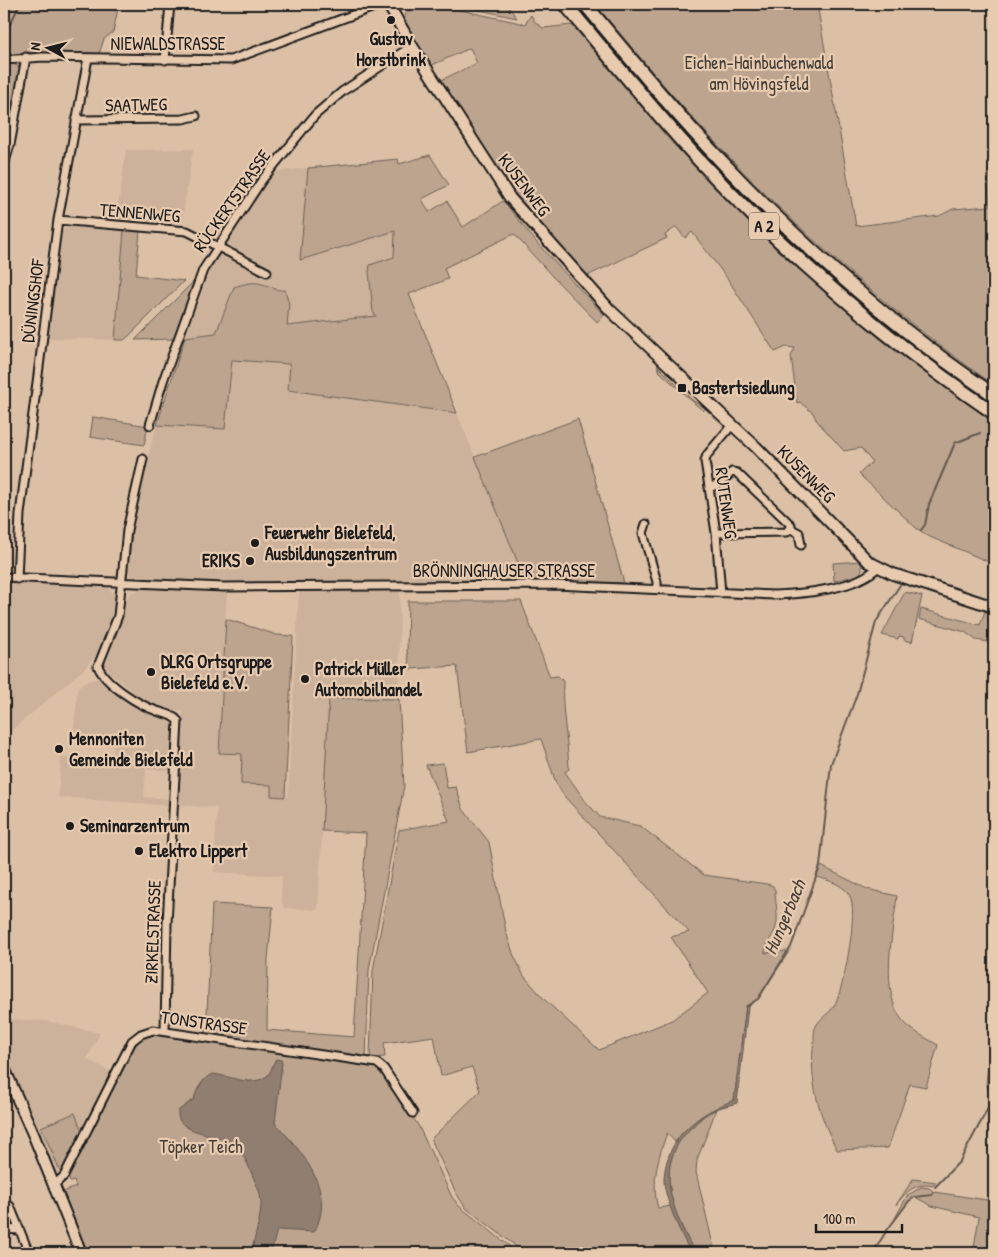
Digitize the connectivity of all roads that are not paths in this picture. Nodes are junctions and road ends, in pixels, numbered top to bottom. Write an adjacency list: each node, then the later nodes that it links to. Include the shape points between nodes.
1 (170, 4): 10 (street)
2 (382, 4): 10 (street, NIEWALDSTRASSE, via 231,60)
3 (388, 4): 6 (street, KUSENWEG)
4 (565, 4): 18 (highway, A 2, via 699,160 786,248 881,329)
5 (584, 4): 17 (highway, A 2, via 670,104 767,208 870,301)
6 (412, 46): 15 (street, RÜCKERTSTRASSE, via 343,91 315,116 262,180); 20 (street, KUSENWEG, via 510,198 610,310)
7 (26, 57): 8 (street, NIEWALDSTRASSE); 9 (street, NIEWALDSTRASSE); 13 (street)
8 (88, 58): 10 (street, NIEWALDSTRASSE); 12 (street, DÜNINGSHOF)
9 (4, 60)
10 (165, 60)
11 (196, 116): 12 (street, SAATWEG, via 183,119)
12 (76, 120): 14 (street, DÜNINGSHOF)
13 (4, 165)
14 (58, 220): 15 (street, TENNENWEG, via 187,231); 29 (street, DÜNINGSHOF, via 22,499)
15 (217, 246): 16 (street, TENNENWEG); 19 (street, RÜCKERTSTRASSE, via 202,273)
16 (267, 272)
17 (994, 395)
18 (994, 413)
19 (150, 425)
20 (732, 425): 22 (street, RUTENWEG, via 705,458); 27 (street, KUSENWEG)
21 (142, 460): 30 (street, via 128,522)
22 (710, 487): 24 (street, via 737,472 790,522); 25 (street, RUTENWEG)
23 (646, 524): 31 (street, via 643,533)
24 (791, 529): 25 (street, via 787,532); 26 (street, via 799,533)
25 (716, 533): 32 (street, RUTENWEG)
26 (801, 545)
27 (878, 567): 32 (street, BRÖNNINGHAUSER STRASSE, via 858,581 808,592); 33 (street, KUSENWEG)
28 (4, 578): 29 (street, BRÖNNINGHAUSER STRASSE)
29 (17, 579): 30 (street, BRÖNNINGHAUSER STRASSE)
30 (123, 584): 31 (street, BRÖNNINGHAUSER STRASSE, via 223,587 555,585); 34 (street, ZIRKELSTRASSE, via 116,626 98,666 122,692 174,717 178,727 167,924)
31 (657, 589): 32 (street, BRÖNNINGHAUSER STRASSE)
32 (722, 594)
33 (994, 607)
34 (165, 1030): 37 (street, TONSTRASSE, via 377,1063); 38 (street, TONSTRASSE, via 146,1032 132,1041 64,1176)
35 (4, 1068): 36 (street)
36 (8, 1089): 38 (street)
37 (413, 1112)
38 (54, 1185): 43 (street)
39 (10, 1206): 41 (street)
40 (4, 1229): 41 (street)
41 (19, 1230): 42 (street)
42 (29, 1253)
43 (81, 1253)

